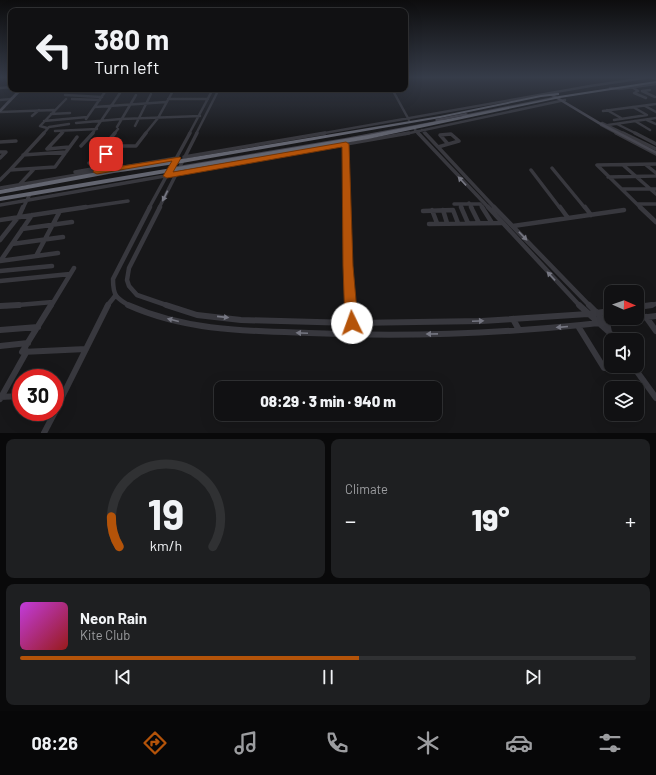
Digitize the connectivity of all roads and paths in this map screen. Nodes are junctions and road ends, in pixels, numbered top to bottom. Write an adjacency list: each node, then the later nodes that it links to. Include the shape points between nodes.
1 (102, 97): 21 (street)
2 (117, 97): 26 (street)
3 (135, 97): 23 (street)
4 (150, 97): 24 (street)
5 (169, 97): 22 (street)
6 (215, 97): 41 (street)
7 (397, 97): 62 (street)
8 (541, 97): 62 (street)
9 (555, 97): 62 (highway)
10 (555, 97): 62 (street)
11 (555, 97): 88 (main road, via 352,138)
12 (556, 97): 56 (main road); 62 (highway)
13 (654, 97): 14 (street)
14 (646, 98): 19 (street)
15 (11, 99): 20 (street); 28 (main road)
16 (66, 99): 32 (street)
17 (72, 99): 21 (street)
18 (208, 99): 22 (street); 40 (street)
19 (640, 99)
20 (0, 100)
21 (100, 100): 29 (street)
22 (167, 101): 24 (street); 43 (street)
23 (130, 104): 24 (street); 26 (street); 47 (street)
24 (147, 104): 44 (street)
25 (656, 104): 27 (street)
26 (112, 106): 29 (street); 50 (street)
27 (644, 106): 30 (street); 34 (street)
28 (2, 107): 33 (main road)
29 (95, 107): 42 (street)
30 (633, 107): 38 (street); 45 (street, via 605,110)
31 (40, 110): 32 (street); 33 (street); 39 (street)
32 (54, 110): 37 (street)
33 (0, 112)
34 (656, 112)
35 (60, 113): 36 (street); 37 (street); 49 (street)
36 (70, 113)
37 (51, 114): 52 (street)
38 (646, 115): 45 (street); 46 (street)
39 (32, 116)
40 (199, 116): 41 (street); 43 (street); 88 (street)
41 (205, 116): 88 (street)
42 (87, 117): 49 (street); 54 (street)
43 (158, 117): 44 (street); 76 (street, via 136,146)
44 (139, 118): 47 (street); 61 (street)
45 (622, 118): 51 (street); 53 (street)
46 (655, 118): 48 (street)
47 (121, 119): 50 (street); 76 (street, via 104,145)
48 (647, 119): 53 (street); 59 (street)
49 (53, 120): 52 (street)
50 (103, 120): 54 (street); 64 (street)
51 (614, 120)
52 (44, 121): 63 (street, via 40,126)
53 (632, 121): 58 (street); 65 (street)
54 (84, 122): 55 (street)
55 (76, 123)
56 (600, 123): 60 (main road); 79 (main road); 79 (street, via 608,130)
57 (69, 124): 63 (street)
58 (617, 124): 60 (street); 73 (street)
59 (656, 124)
60 (607, 125): 79 (main road)
61 (135, 126)
62 (415, 126): 71 (street); 77 (street); 88 (street); 88 (highway, via 368,136); 96 (street)
63 (48, 128): 83 (street)
64 (97, 129): 67 (street); 74 (street)
65 (650, 130)
66 (55, 131): 67 (street)
67 (64, 131): 78 (street)
68 (77, 137): 75 (street)
69 (16, 141): 70 (street)
70 (0, 142)
71 (346, 144): 103 (street); 176 (street, via 348,266)
72 (448, 144): 72 (street, via 459,141 451,134 440,135); 77 (street)
73 (656, 144)
74 (81, 146)
75 (70, 147): 78 (street); 81 (street)
76 (112, 147): 86 (street)
77 (438, 147): 93 (street)
78 (47, 149): 82 (street)
79 (654, 151)
80 (0, 152): 84 (street, via 6,152)
81 (66, 152): 82 (street); 94 (street, via 55,167)
82 (43, 154): 83 (street)
83 (23, 155): 98 (street)
84 (0, 158)
85 (121, 159): 86 (street)
86 (101, 162): 87 (street); 95 (street)
87 (89, 163)
88 (177, 164): 101 (street); 103 (street); 104 (street); 109 (highway); 115 (highway)
89 (646, 164): 90 (street); 92 (street); 102 (street)
90 (656, 164)
91 (115, 165): 95 (street)
92 (622, 165): 105 (street); 107 (street, via 597,165)
93 (456, 166): 96 (street); 140 (street)
94 (35, 168): 98 (street); 109 (street)
95 (99, 168): 100 (street); 101 (street)
96 (450, 168): 146 (street, one-way to 96)
97 (552, 168): 134 (street)
98 (10, 170): 108 (street)
99 (531, 170): 136 (street)
100 (75, 172)
101 (97, 172): 109 (street)
102 (656, 173)
103 (175, 174): 104 (street); 127 (street, one-way to 127)
104 (167, 176): 118 (street); 126 (street)
105 (636, 176): 106 (street); 107 (street); 112 (street)
106 (656, 176)
107 (608, 177): 111 (street)
108 (0, 180)
109 (19, 186): 110 (street); 114 (highway)
110 (0, 188)
111 (621, 189): 112 (street); 123 (street)
112 (651, 189): 113 (street); 116 (street)
113 (656, 189)
114 (0, 192)
115 (30, 194): 117 (highway); 118 (street)
116 (656, 194)
117 (0, 199)
118 (27, 200): 125 (street); 135 (street)
119 (128, 201): 132 (street)
120 (469, 203): 122 (street); 144 (street); 145 (street, via 480,204)
121 (454, 204): 122 (street)
122 (460, 204): 143 (street)
123 (638, 204): 124 (street); 138 (street)
124 (656, 204)
125 (0, 205)
126 (150, 208): 127 (street); 164 (street, via 117,269 112,285)
127 (159, 208): 176 (street, one-way to 176, via 128,268 127,282 137,295 197,315 241,320)
128 (423, 210): 129 (street)
129 (432, 210): 130 (street); 148 (street)
130 (443, 210): 141 (street); 142 (street, via 453,210)
131 (624, 210): 134 (street)
132 (60, 211): 133 (street); 149 (street)
133 (32, 215): 135 (street); 151 (street)
134 (591, 215): 136 (street)
135 (19, 216): 137 (street); 153 (street)
136 (568, 218): 150 (street)
137 (0, 220)
138 (655, 220)
139 (72, 222): 149 (street)
140 (509, 222): 146 (street); 150 (street)
141 (447, 223): 142 (street); 148 (street)
142 (458, 223): 143 (street)
143 (468, 223): 144 (street)
144 (479, 223): 145 (street)
145 (492, 223): 146 (street)
146 (501, 223): 171 (street, one-way to 146)
147 (429, 224): 148 (street)
148 (437, 224)
149 (53, 225): 151 (street); 154 (street)
150 (513, 226): 170 (street, one-way to 170)
151 (22, 229): 155 (street)
152 (63, 237): 154 (street)
153 (0, 240)
154 (45, 240): 155 (street); 157 (street)
155 (12, 244): 158 (street)
156 (58, 254): 157 (street)
157 (36, 256): 158 (street)
158 (0, 261)
159 (52, 266): 161 (street)
160 (74, 268): 162 (street)
161 (0, 272)
162 (70, 274): 163 (street); 165 (street)
163 (0, 281)
164 (115, 296): 186 (street, one-way to 164, via 238,330 192,325 129,306); 189 (street, via 106,307)
165 (53, 302): 167 (street); 181 (street)
166 (656, 304): 168 (street)
167 (0, 306)
168 (644, 306)
169 (604, 312): 170 (street)
170 (597, 313): 171 (street); 175 (street)
171 (588, 314): 174 (street); 178 (street)
172 (656, 316): 173 (street)
173 (646, 317): 184 (street)
174 (513, 319): 176 (street, one-way to 174); 183 (street)
175 (604, 320)
176 (352, 323): 186 (street)
177 (604, 323): 178 (street)
178 (598, 324): 180 (street); 185 (street)
179 (607, 325): 185 (street)
180 (578, 326): 183 (street, one-way to 183); 191 (street)
181 (38, 327): 182 (street); 187 (street)
182 (0, 330)
183 (519, 330): 186 (street, one-way to 186, via 487,333)
184 (656, 331)
185 (609, 332)
186 (352, 334)
187 (28, 343): 188 (street); 190 (street, via 22,352)
188 (0, 346)
189 (86, 349): 190 (street); 193 (street)
190 (28, 351): 195 (street)
191 (604, 368)
192 (638, 373): 196 (street)
193 (64, 393)
194 (12, 397): 195 (street)
195 (0, 398)
196 (656, 398)
197 (50, 421): 198 (street)
198 (44, 433)

